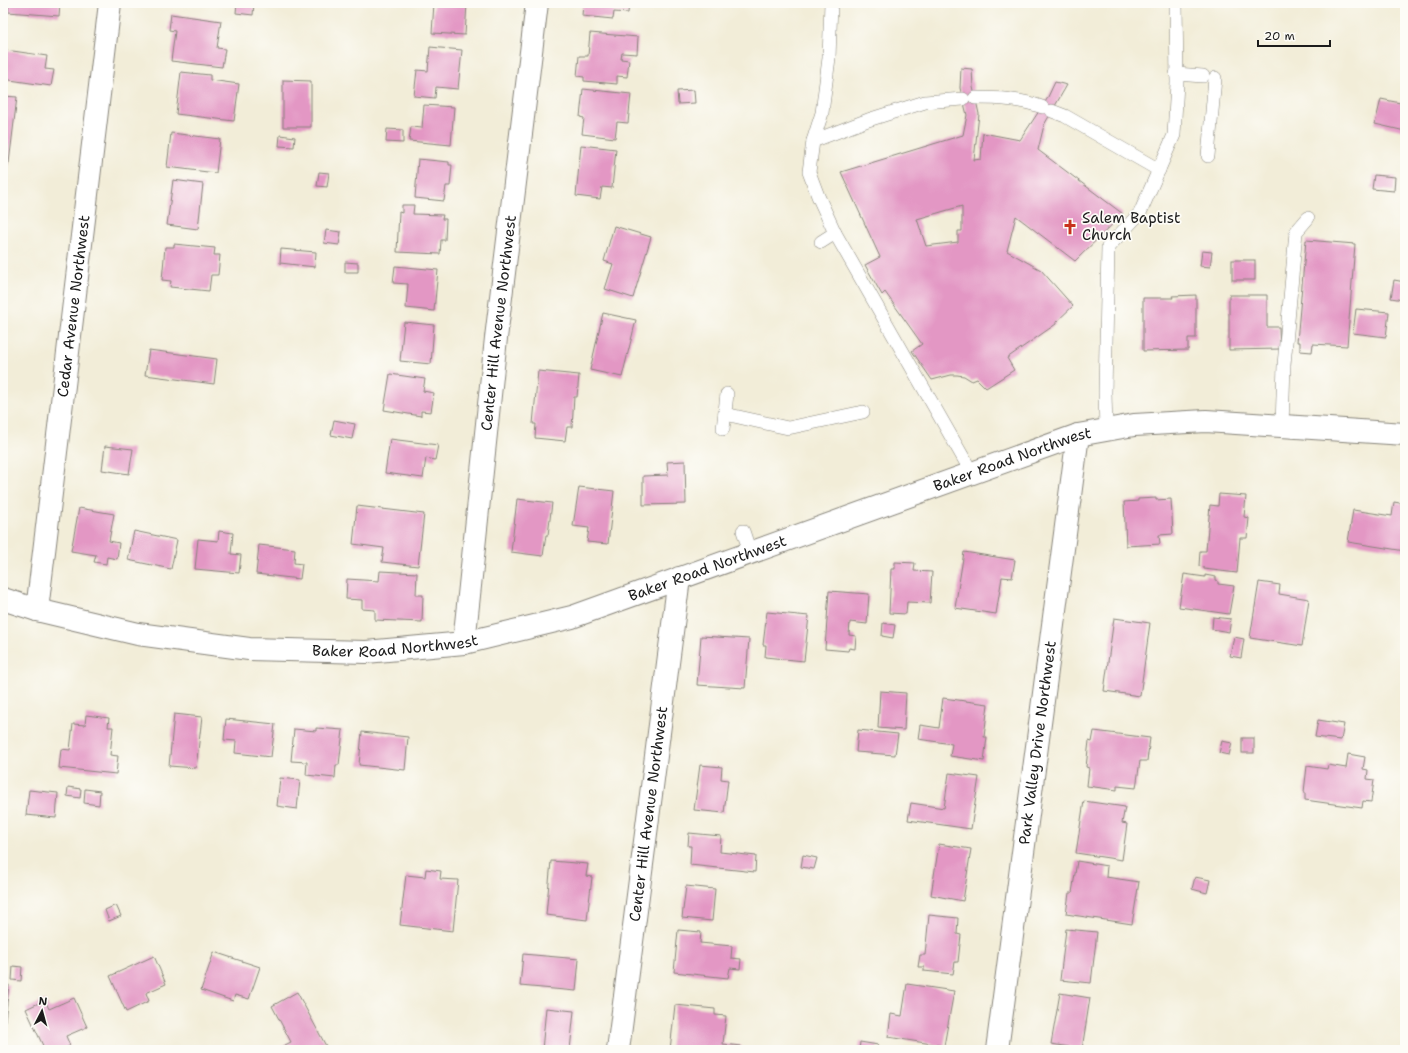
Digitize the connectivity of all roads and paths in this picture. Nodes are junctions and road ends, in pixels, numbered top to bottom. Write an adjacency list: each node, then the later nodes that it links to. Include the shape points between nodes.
1 (110, 3): 25 (street, Cedar Avenue Northwest)
2 (538, 3): 26 (street, Center Hill Avenue Northwest, via 496,338)
3 (831, 3): 6 (lane, via 822,113)
4 (1176, 3): 5 (lane)
5 (1176, 74): 7 (lane, via 1209,77); 8 (lane, via 1174,135)
6 (813, 141): 8 (lane, via 925,102 969,98 1010,99 1031,103 1065,116); 10 (lane, via 809,172)
7 (1208, 156)
8 (1159, 170): 17 (lane, via 1140,213 1108,247)
9 (1308, 218): 15 (lane, via 1296,232 1284,365)
10 (835, 233): 11 (lane); 20 (lane)
11 (820, 242)
12 (727, 394): 14 (lane)
13 (863, 412): 14 (lane, via 788,428)
14 (725, 414): 16 (lane)
15 (1282, 426): 17 (street, Baker Road Northwest, via 1206,421 1134,425); 18 (street, Baker Road Northwest)
16 (723, 429)
17 (1106, 430): 19 (street, Baker Road Northwest)
18 (1405, 434)
19 (1078, 435): 20 (street, Baker Road Northwest); 28 (street, Park Valley Drive Northwest)
20 (972, 473): 22 (street, Baker Road Northwest)
21 (743, 530): 22 (lane)
22 (750, 552): 23 (street, Baker Road Northwest)
23 (679, 578): 26 (street, Baker Road Northwest, via 572,617); 27 (street, Center Hill Avenue Northwest)
24 (3, 599): 25 (street, Baker Road Northwest)
25 (37, 610): 26 (street, Baker Road Northwest, via 138,634 249,649 366,652)
26 (464, 643)
27 (618, 1050)
28 (997, 1050)

